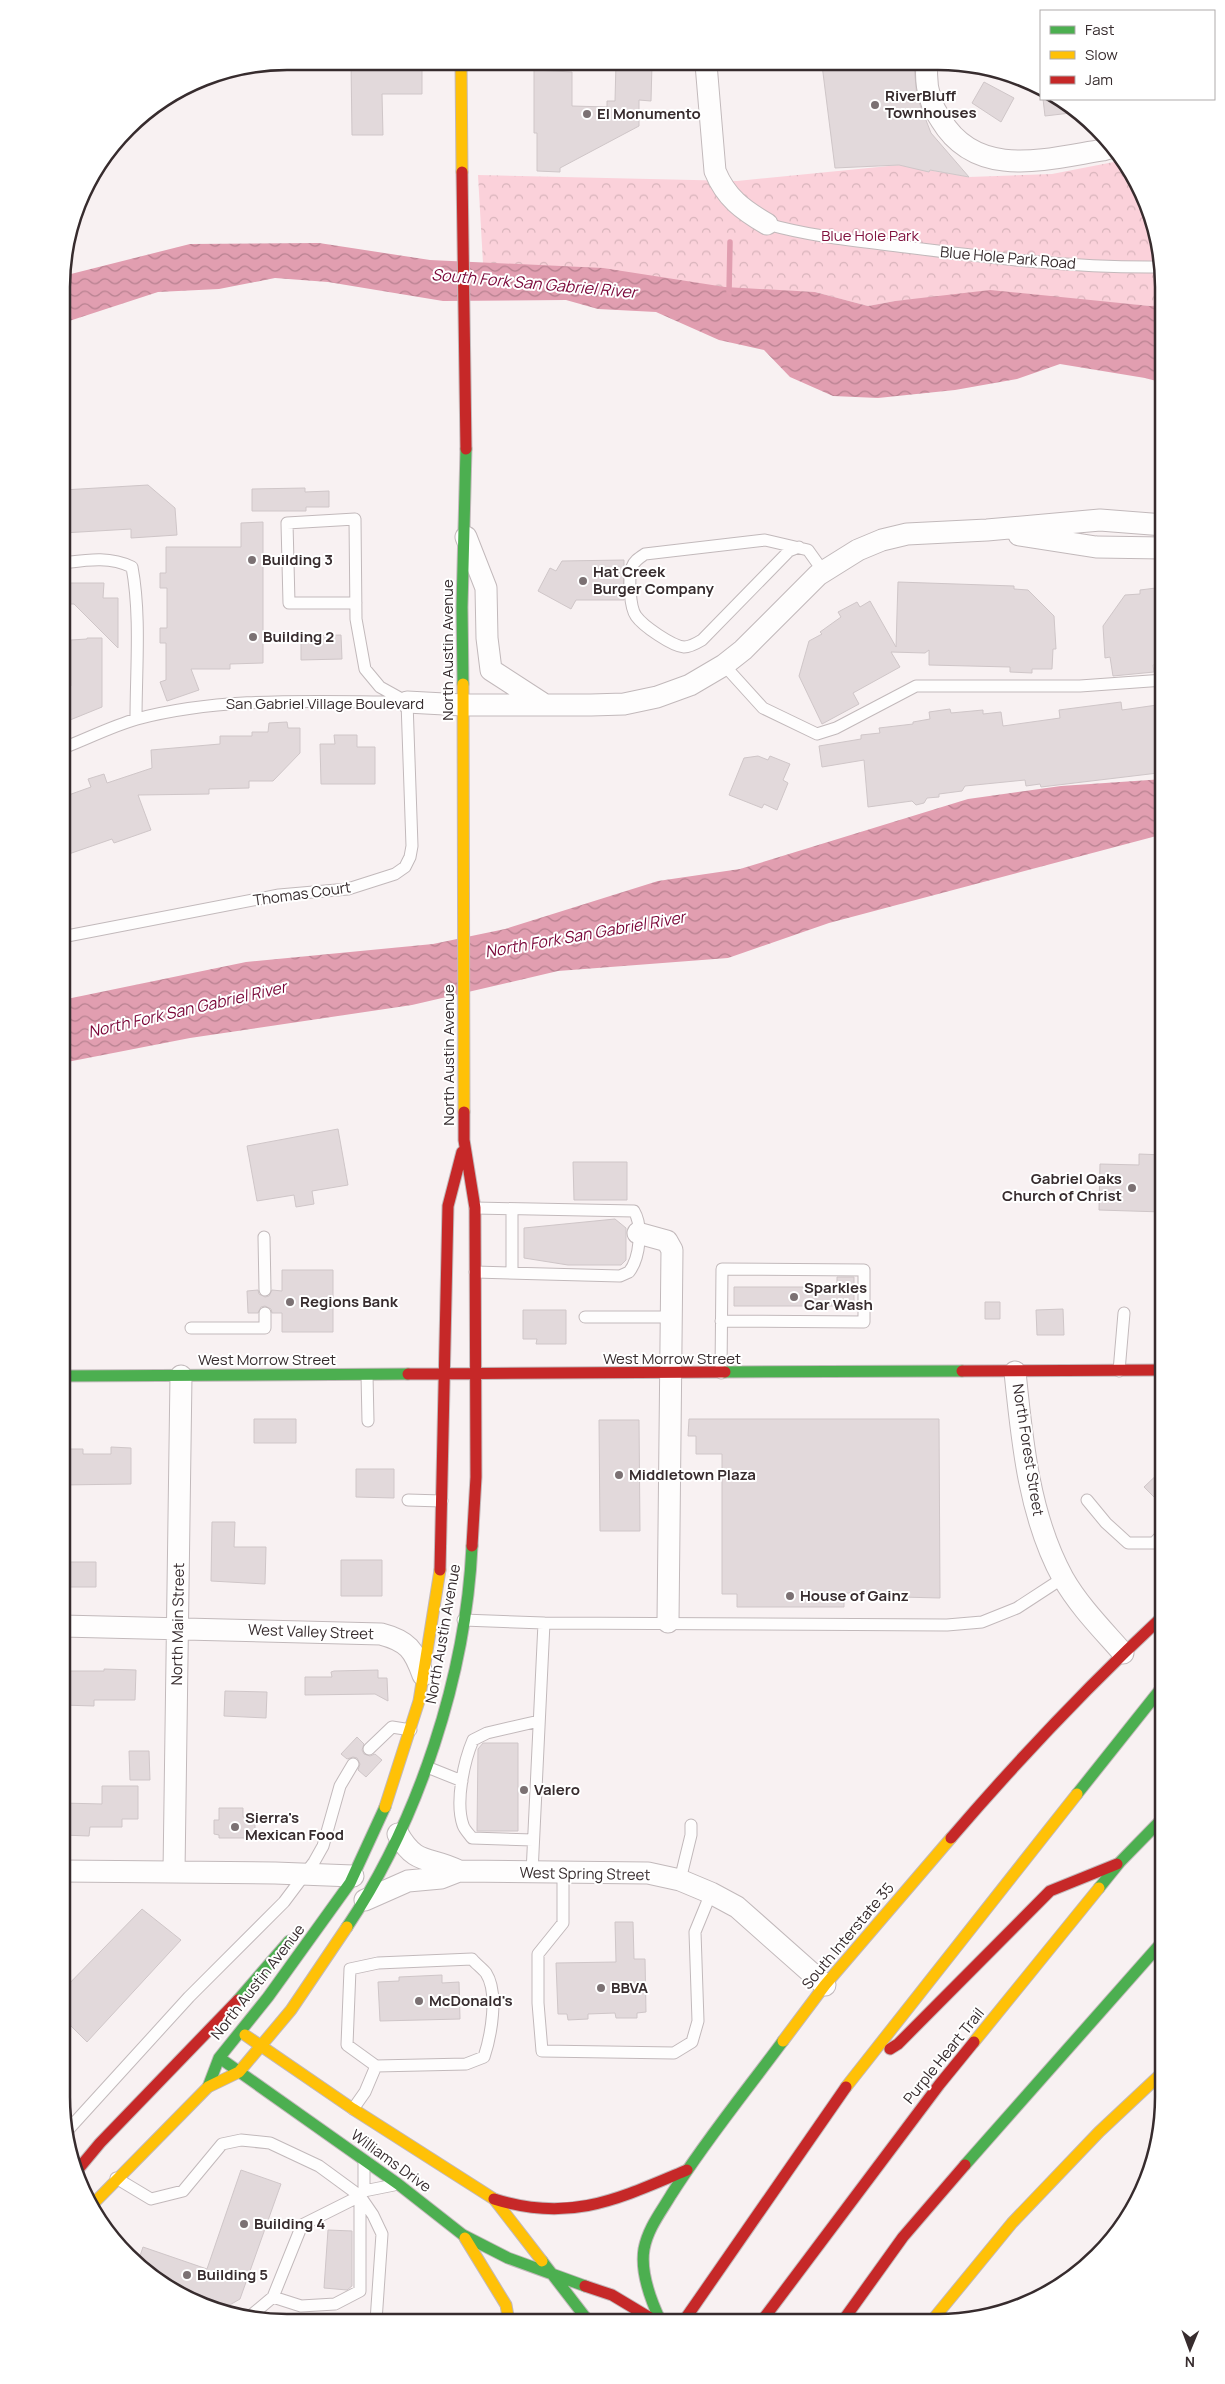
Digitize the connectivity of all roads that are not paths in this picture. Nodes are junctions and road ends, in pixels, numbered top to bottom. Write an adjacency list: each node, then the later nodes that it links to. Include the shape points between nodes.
1 (461, 70): 8 (main road, North Austin Avenue, via 466,479)
2 (707, 70): 5 (street, via 715,171 730,198)
3 (927, 70): 4 (street, via 928,91 947,131 982,156 1022,161)
4 (1105, 149)
5 (767, 224): 6 (lane, Blue Hole Park Road, via 800,234 930,250 1057,264)
6 (1154, 267)
7 (1155, 524): 9 (street, San Gabriel Village Boulevard, via 1100,520)
8 (463, 528): 18 (main road, North Austin Avenue); 19 (street, via 486,588 490,670)
9 (987, 530): 11 (street, San Gabriel Village Boulevard, via 1096,547); 13 (street, San Gabriel Village Boulevard, via 907,534 882,540)
10 (799, 547): 10 (lane, via 789,551 695,644 685,647 668,641 635,615 631,604 631,568 645,554 766,540); 13 (lane, via 808,550)
11 (1155, 548)
12 (70, 563): 20 (lane, via 96,559 120,561 132,567 136,613)
13 (823, 571): 15 (street, San Gabriel Village Boulevard)
14 (356, 604): 14 (lane, via 355,519 287,523 289,603); 17 (lane, via 365,669 380,687)
15 (724, 665): 16 (lane, via 763,708 817,734 836,728 916,686 1080,686); 19 (street, San Gabriel Village Boulevard, via 657,697 624,704)
16 (1155, 681)
17 (407, 702): 18 (street, San Gabriel Village Boulevard); 20 (lane, San Gabriel Village Boulevard, via 261,701 203,706); 22 (lane, Thomas Court, via 412,846 405,867 396,874 348,889 279,895)
18 (463, 705): 19 (street, San Gabriel Village Boulevard); 23 (main road, North Austin Avenue)
19 (545, 705)
20 (136, 720): 21 (lane, San Gabriel Village Boulevard)
21 (70, 745)
22 (70, 935)
23 (464, 1140): 24 (main road, North Austin Avenue); 44 (main road, North Austin Avenue, via 448,1206)
24 (475, 1208): 25 (lane); 28 (main road, North Austin Avenue)
25 (512, 1209): 26 (lane, via 634,1211 638,1218); 29 (lane)
26 (638, 1233): 29 (lane, via 634,1267 620,1276); 33 (street, via 667,1241 672,1250)
27 (264, 1237): 30 (lane)
28 (475, 1272): 29 (lane); 41 (main road, North Austin Avenue)
29 (512, 1273)
30 (265, 1290)
31 (264, 1313): 36 (lane, via 264,1328)
32 (1124, 1313): 38 (lane)
33 (672, 1317): 34 (lane); 42 (street)
34 (585, 1318)
35 (722, 1321): 35 (lane, via 722,1269 864,1270 864,1322); 40 (lane)
36 (191, 1328)
37 (1155, 1370): 38 (main road, West Morrow Street)
38 (1119, 1371): 39 (main road, West Morrow Street)
39 (1015, 1372): 40 (main road, West Morrow Street); 52 (street, North Forest Street, via 1034,1499 1041,1526)
40 (721, 1373): 42 (main road, West Morrow Street)
41 (476, 1374): 42 (main road, West Morrow Street); 44 (main road, West Morrow Street); 53 (main road, North Austin Avenue, via 476,1477 471,1572)
42 (672, 1374): 54 (street)
43 (367, 1375): 44 (main road, West Morrow Street); 46 (main road, West Morrow Street); 47 (lane)
44 (445, 1375): 50 (main road, North Austin Avenue)
45 (70, 1376): 46 (main road, West Morrow Street)
46 (181, 1376): 58 (street, North Main Street)
47 (368, 1421)
48 (408, 1500): 50 (lane)
49 (1087, 1500): 51 (lane, via 1128,1544)
50 (443, 1501): 60 (main road, North Austin Avenue, via 440,1581)
51 (1155, 1542)
52 (1063, 1578): 54 (lane, via 1017,1608 982,1622 947,1625); 59 (street, North Forest Street, via 1087,1613)
53 (464, 1620): 55 (lane); 66 (main road, North Austin Avenue, via 451,1690)
54 (668, 1622): 55 (lane)
55 (544, 1623): 62 (lane)
56 (1155, 1623): 59 (main road, South Interstate 35)
57 (70, 1626): 58 (street, West Valley Street)
58 (178, 1629): 60 (street, West Valley Street, via 381,1634 407,1645 415,1654); 75 (street, North Main Street)
59 (1123, 1652): 88 (main road, South Interstate 35, via 1014,1765)
60 (423, 1675): 63 (main road, North Austin Avenue)
61 (1155, 1696): 93 (main road)
62 (539, 1721): 67 (lane, via 487,1733 473,1740); 71 (lane)
63 (411, 1730): 64 (lane, via 392,1726); 79 (main road, North Austin Avenue, via 387,1803)
64 (369, 1749)
65 (353, 1764): 78 (lane, via 340,1786 323,1846)
66 (427, 1767): 67 (lane); 70 (main road, North Austin Avenue)
67 (462, 1780): 71 (lane, via 463,1826 472,1838)
68 (691, 1826): 80 (lane)
69 (1155, 1826): 72 (main road, Purple Heart Trail)
70 (398, 1834): 74 (street, West Spring Street, via 417,1858 442,1863); 83 (main road, North Austin Avenue)
71 (533, 1840): 76 (lane)
72 (1120, 1862): 93 (main road, via 1050,1892 898,2044); 117 (main road, Purple Heart Trail, via 939,2084)
73 (70, 1871): 75 (street)
74 (458, 1871): 76 (street, West Spring Street); 83 (street, West Spring Street, via 441,1878 408,1882)
75 (174, 1872): 78 (street)
76 (532, 1873): 77 (street, West Spring Street)
77 (563, 1873): 80 (street, West Spring Street, via 648,1873); 82 (lane, via 562,1923 538,1954 542,2051 674,2053 692,2042 698,2022 695,1932)
78 (305, 1874): 79 (street); 98 (lane, via 284,1902 189,1997)
79 (352, 1879): 81 (main road); 89 (main road, North Austin Avenue, via 325,1920)
80 (680, 1880): 82 (street, West Spring Street)
81 (326, 1893)
82 (711, 1893): 88 (street, West Spring Street, via 737,1907)
83 (366, 1900): 86 (main road, North Austin Avenue)
84 (296, 1933): 100 (main road, via 244,1993)
85 (1155, 1950): 118 (main road, via 903,2237)
86 (330, 1952): 87 (lane); 90 (main road, North Austin Avenue, via 291,2010)
87 (350, 1969): 92 (lane, via 347,2045); 92 (lane, via 378,1963 472,1959 487,1974 492,2001 492,2033 484,2057 466,2064)
88 (825, 1985): 101 (main road, South Interstate 35)
89 (239, 2031): 90 (main road, Williams Drive); 91 (main road, North Austin Avenue)
90 (261, 2046): 94 (main road, North Austin Avenue); 97 (main road, Williams Drive)
91 (218, 2058): 94 (main road, Williams Drive); 96 (main road, North Austin Avenue)
92 (376, 2066): 97 (lane, via 365,2092)
93 (856, 2071): 116 (main road)
94 (239, 2072): 96 (main road, North Austin Avenue); 99 (main road, Williams Drive)
95 (1155, 2080): 119 (main road, via 1099,2132 1012,2224)
96 (208, 2087): 102 (main road, North Austin Avenue)
97 (353, 2109): 105 (main road, Williams Drive)
98 (72, 2125)
99 (363, 2159): 103 (main road, Williams Drive); 104 (lane)
100 (81, 2165)
101 (687, 2170): 105 (main road, via 610,2202 575,2210 524,2208); 115 (main road, South Interstate 35, via 651,2227 644,2250 645,2273)
102 (116, 2178): 104 (lane, via 151,2199 183,2190 222,2144 241,2140 270,2143 319,2166); 106 (main road, North Austin Avenue)
103 (398, 2184): 104 (lane); 107 (main road, Williams Drive)
104 (362, 2194): 109 (lane, via 302,2225); 109 (lane, via 360,2291 335,2304 302,2306); 111 (lane, via 382,2234)
105 (494, 2199): 108 (main road, Williams Drive)
106 (96, 2200)
107 (463, 2234): 108 (main road, Williams Drive, via 508,2258); 112 (main road, via 506,2305)
108 (553, 2273): 113 (main road, Williams Drive); 114 (main road, Williams Drive, via 612,2295)
109 (272, 2297): 110 (lane)
110 (255, 2311)
111 (376, 2314)
112 (508, 2314)
113 (583, 2314)
114 (644, 2314)
115 (657, 2314)
116 (689, 2314)
117 (767, 2314)
118 (848, 2314)
119 (937, 2314)

